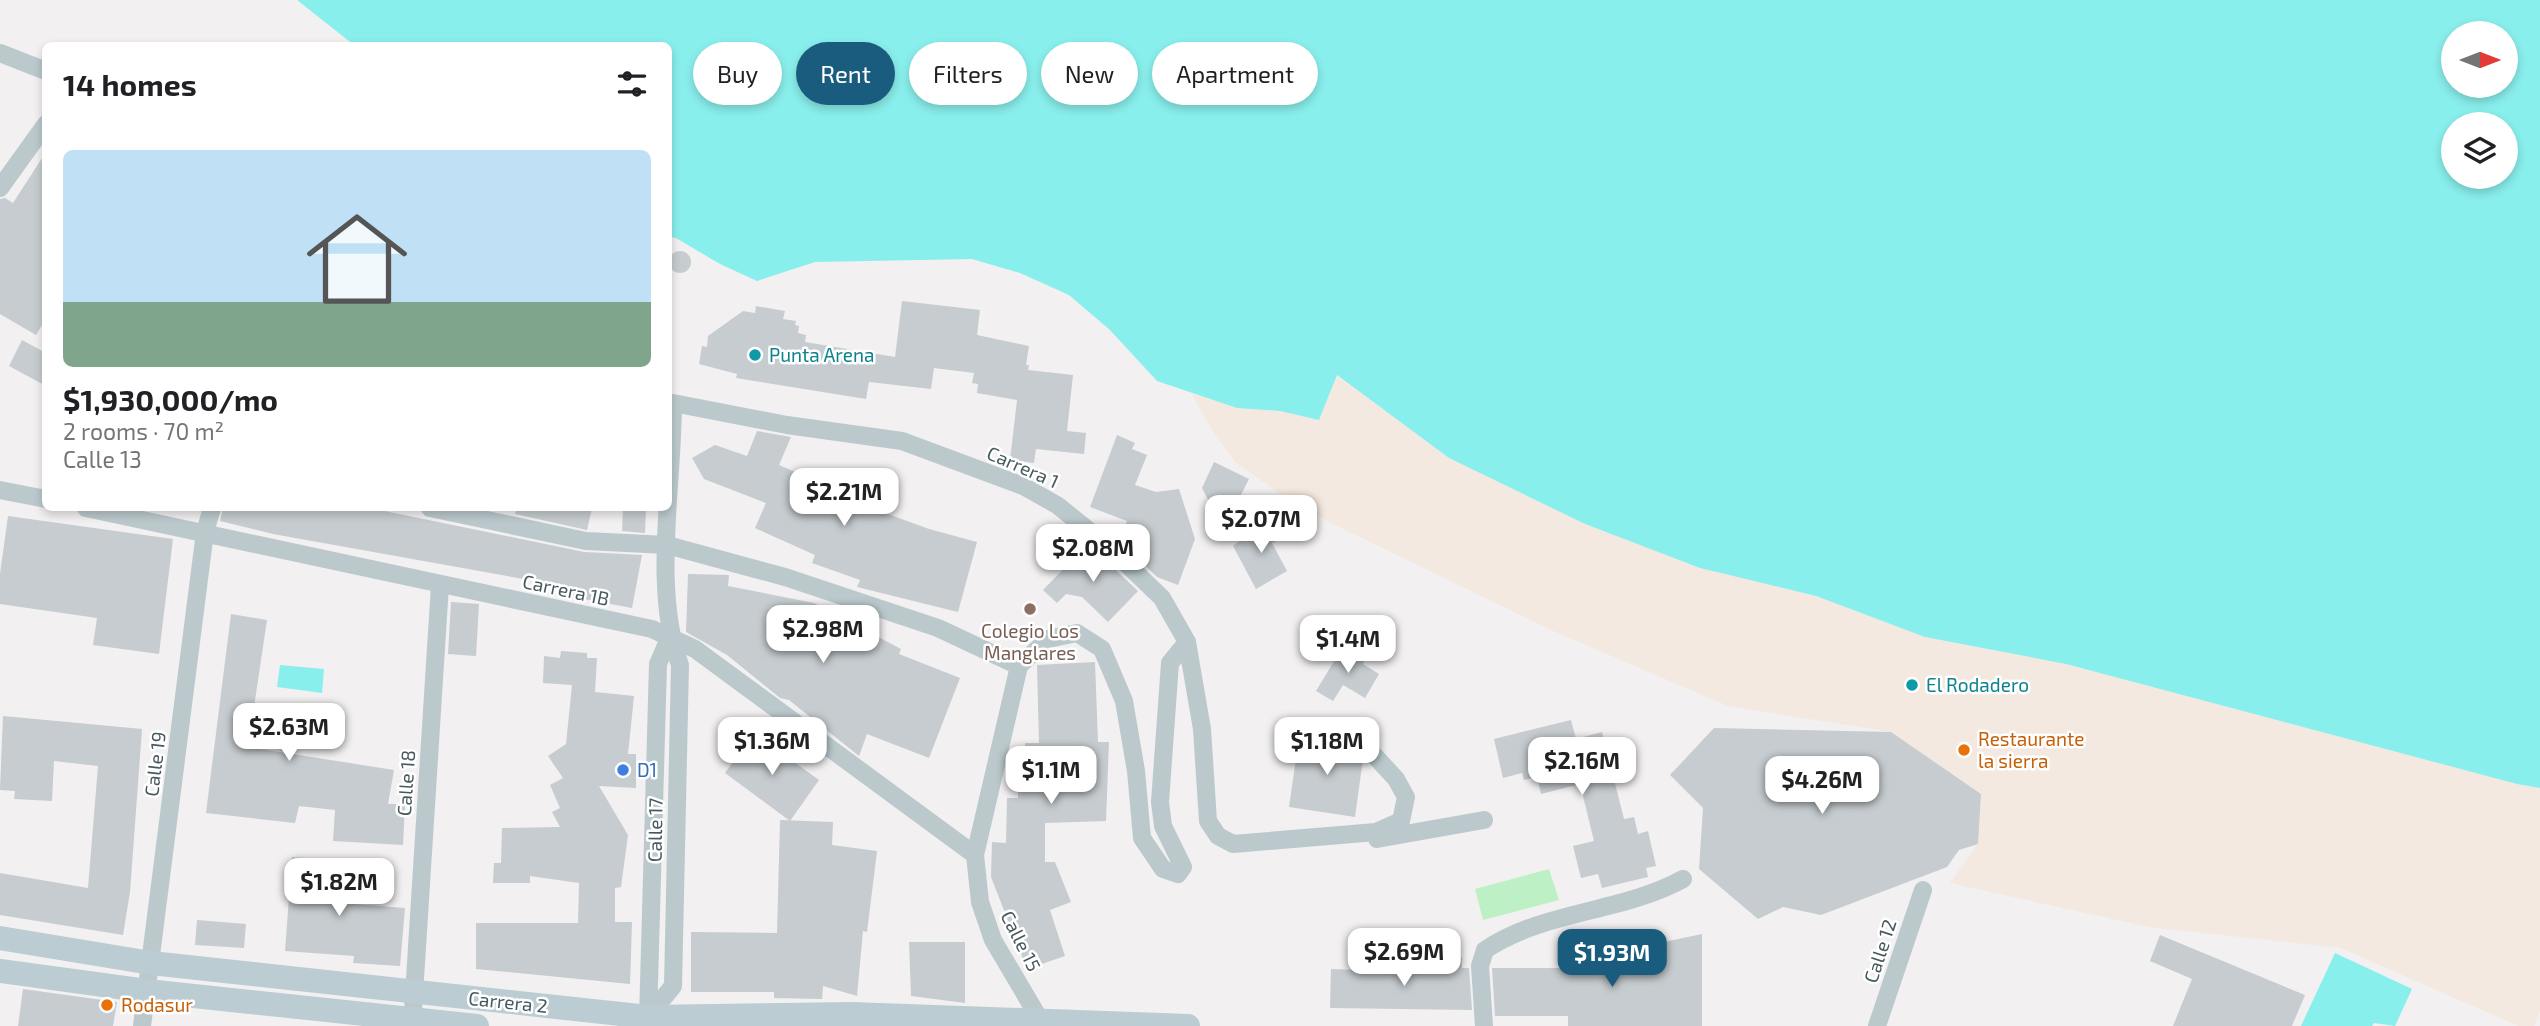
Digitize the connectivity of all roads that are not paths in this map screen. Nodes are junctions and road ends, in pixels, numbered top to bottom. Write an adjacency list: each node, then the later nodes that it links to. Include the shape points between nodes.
1 (0, 53): 2 (street)
2 (42, 69)
3 (42, 130): 4 (street)
4 (0, 188)
5 (673, 403): 6 (street, Calle 17); 17 (street, Carrera 1, via 902,441 1023,486 1108,545 1162,598)
6 (672, 420)
7 (0, 490): 8 (street)
8 (42, 498)
9 (101, 511): 13 (street, Carrera 1B)
10 (211, 511): 13 (street, Calle 19)
11 (444, 511): 14 (street, via 586,541)
12 (668, 511): 14 (street, Calle 17)
13 (205, 532): 15 (street, Carrera 1B); 28 (street, Calle 19)
14 (667, 545): 16 (street, Calle 17); 18 (street, via 785,577 938,628)
15 (440, 585): 16 (street, Carrera 1B); 31 (street, Calle 18)
16 (670, 636): 22 (street, Calle 17, via 658,664); 23 (street, Calle 17, via 680,666); 24 (street, Carrera 1B, via 695,649)
17 (1187, 642): 18 (street, via 1170,663 1160,802 1163,826 1183,867 1178,874 1163,869 1142,838 1124,701 1102,649 1077,633 1048,639); 21 (street, Carrera 1, via 1202,729 1208,821 1218,836 1233,844)
18 (1019, 666): 24 (street, Calle 15)
19 (1373, 754): 21 (street, via 1406,797 1401,821 1376,832)
20 (1484, 820): 21 (street, via 1379,839)
21 (1304, 839)
22 (652, 854): 23 (street); 33 (street, Calle 17)
23 (676, 854): 33 (street, Calle 17, via 673,986)
24 (975, 855): 35 (street, Calle 15, via 980,902 993,940)
25 (1683, 880): 39 (street, via 1546,922 1485,950 1480,966)
26 (1923, 890): 40 (street, Calle 12)
27 (0, 938): 28 (street, Carrera 2)
28 (151, 963): 30 (street, Calle 19); 31 (street, Carrera 2)
29 (0, 971): 30 (street, Carrera 2)
30 (146, 991): 34 (street, Carrera 2); 36 (street, Calle 19)
31 (414, 992): 33 (street, Carrera 2); 34 (street, Calle 18)
32 (851, 1020): 33 (street, Carrera 2); 35 (street, Carrera 2)
33 (648, 1021)
34 (413, 1022): 37 (street, Carrera 2)
35 (1039, 1022): 38 (street, Carrera 2)
36 (142, 1026)
37 (477, 1026)
38 (1188, 1026)
39 (1484, 1026)
40 (1877, 1026)

